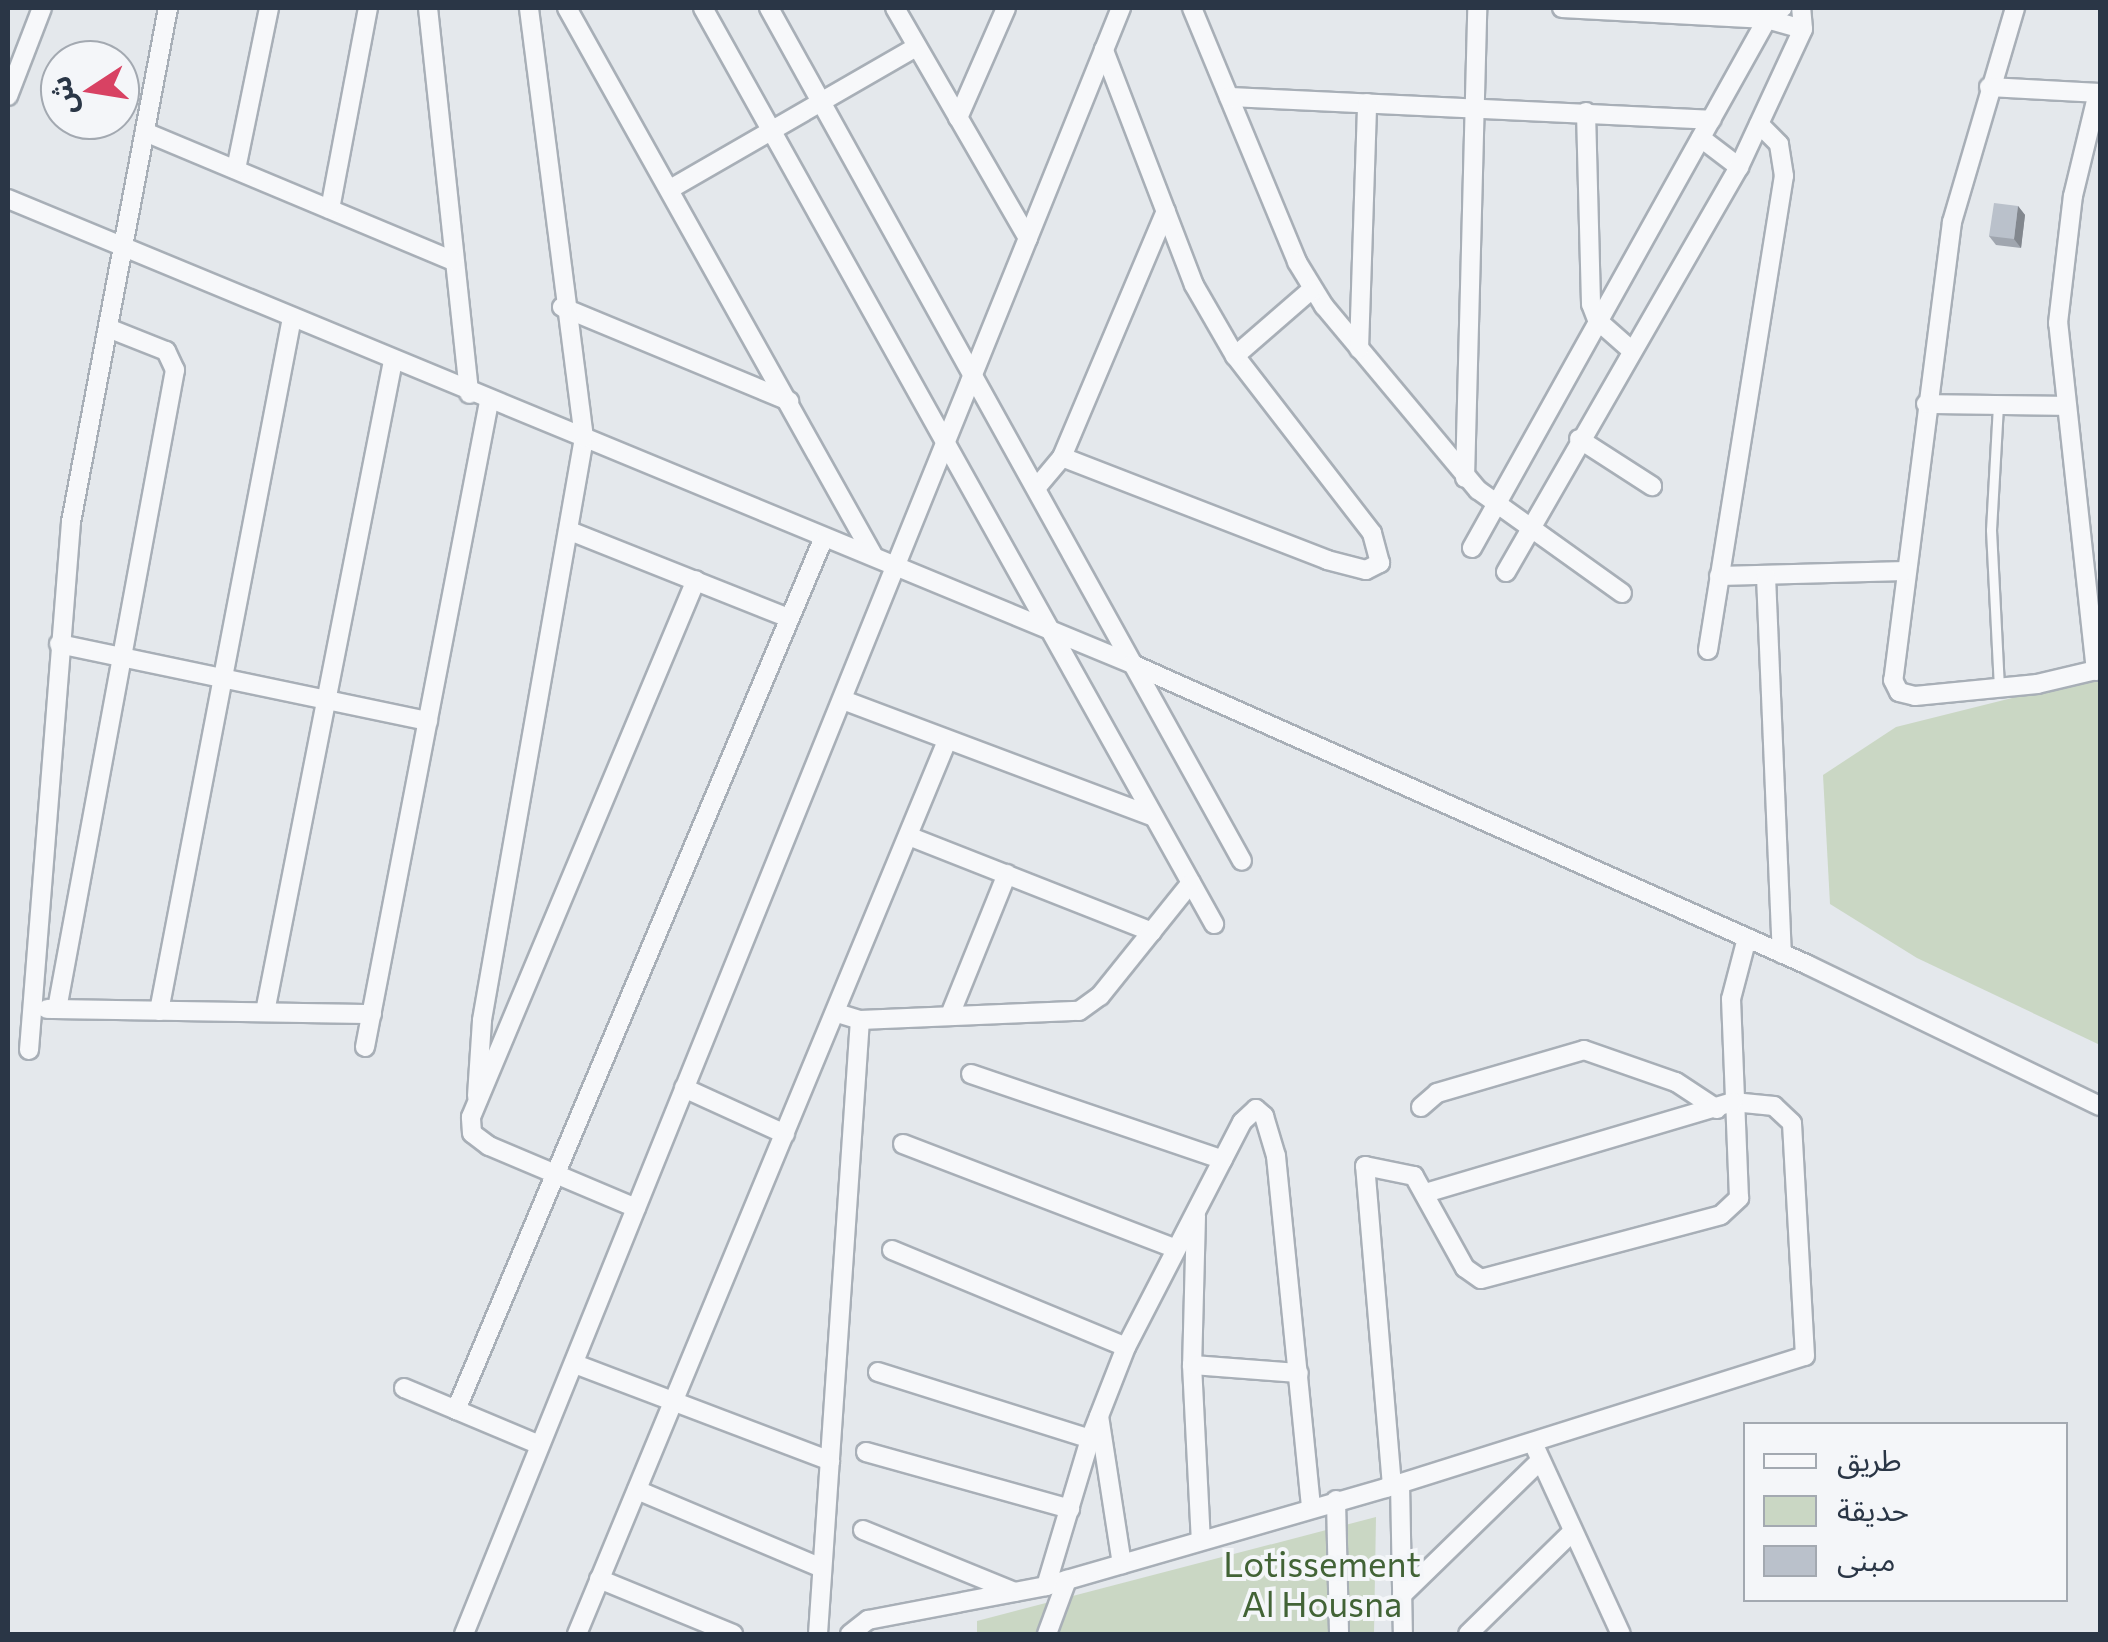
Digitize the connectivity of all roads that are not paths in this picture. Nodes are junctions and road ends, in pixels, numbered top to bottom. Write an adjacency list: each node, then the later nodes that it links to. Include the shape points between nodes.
1 (42, 8): 24 (street)
2 (168, 8): 34 (street)
3 (268, 8): 37 (street)
4 (368, 8): 40 (street)
5 (428, 8): 44 (street)
6 (528, 8): 46 (street)
7 (567, 8): 38 (street)
8 (703, 8): 33 (street)
9 (768, 8): 26 (street)
10 (894, 8): 20 (street)
11 (1006, 8): 30 (street)
12 (1121, 8): 21 (street)
13 (1192, 8): 25 (street)
14 (1477, 8): 28 (street)
15 (1562, 8): 18 (street)
16 (1801, 8): 19 (street)
17 (2015, 8): 22 (street)
18 (1774, 13): 19 (street); 31 (street)
19 (1803, 29): 32 (street)
20 (916, 47): 26 (street); 30 (street)
21 (1104, 50): 41 (street); 42 (street)
22 (1989, 87): 23 (street); 58 (street, via 1952,222)
23 (2099, 93): 60 (street, via 2062,274)
24 (8, 96)
25 (1229, 97): 27 (street); 45 (street)
26 (822, 103): 33 (street); 54 (street)
27 (1367, 103): 28 (street); 50 (street)
28 (1475, 108): 29 (street); 65 (street)
29 (1586, 112): 31 (street); 48 (street, via 1586,266)
30 (958, 118): 42 (street)
31 (1711, 120): 35 (street)
32 (1759, 124): 36 (street); 77 (street, via 1779,144 1784,176)
33 (771, 131): 38 (street); 63 (street)
34 (145, 132): 37 (street); 43 (street)
35 (1700, 138): 36 (street); 48 (street)
36 (1739, 167): 51 (street)
37 (236, 169): 40 (street)
38 (672, 188): 56 (street)
39 (8, 199): 43 (street)
40 (330, 209): 44 (street)
41 (1166, 211): 52 (street, via 1194,285); 64 (street)
42 (1028, 238): 54 (street)
43 (124, 246): 47 (street); 49 (street)
44 (453, 261): 55 (street)
45 (1312, 288): 50 (street); 52 (street)
46 (562, 307): 56 (street); 61 (street)
47 (292, 318): 53 (street); 88 (street)
48 (1597, 320): 51 (street); 68 (street)
49 (108, 328): 83 (street, via 71,522); 85 (street, via 166,351 174,370)
50 (1359, 348): 65 (street)
51 (1631, 350): 62 (street)
52 (1235, 356): 64 (street, via 1372,533 1382,557 1376,568 1327,560)
53 (392, 361): 55 (street); 90 (street)
54 (974, 377): 63 (street); 67 (street)
55 (469, 394): 57 (street)
56 (789, 401): 73 (street)
57 (489, 402): 61 (street); 92 (street)
58 (1926, 404): 59 (street); 76 (street)
59 (1998, 406): 60 (street); 89 (lane, via 1992,563)
60 (2064, 406): 87 (street)
61 (584, 438): 69 (street); 71 (street)
62 (1579, 439): 66 (street); 70 (street)
63 (946, 449): 74 (street); 82 (street)
64 (1062, 456): 67 (street)
65 (1465, 478): 68 (street)
66 (1652, 486)
67 (1037, 488): 86 (street)
68 (1495, 506): 70 (street); 72 (street)
69 (570, 531): 79 (street); 117 (street, via 493,949)
70 (1528, 532): 75 (street); 80 (street)
71 (824, 536): 73 (street); 81 (street)
72 (1472, 548)
73 (873, 556): 74 (street)
74 (895, 566): 82 (street); 91 (street)
75 (1506, 572)
76 (1906, 572): 78 (street); 89 (street, via 1893,680 1900,692)
77 (1719, 576): 78 (street); 84 (street)
78 (1766, 576): 104 (street)
79 (696, 580): 81 (street); 117 (street)
80 (1622, 593)
81 (788, 618): 124 (street)
82 (1049, 628): 86 (street); 94 (street)
83 (60, 644): 85 (street); 99 (street)
84 (1708, 650)
85 (119, 657): 88 (street); 100 (street)
86 (1132, 664): 96 (street); 103 (street)
87 (2098, 670): 89 (street)
88 (223, 678): 90 (street); 107 (street)
89 (1999, 689)
90 (326, 700): 92 (street); 108 (street)
91 (843, 700): 93 (street); 116 (street)
92 (428, 721): 110 (street)
93 (946, 743): 94 (street); 95 (street)
94 (1151, 816): 98 (street)
95 (911, 836): 97 (street); 109 (street)
96 (1242, 861)
97 (1007, 874): 102 (street); 111 (street)
98 (1191, 883): 101 (street); 102 (street)
99 (40, 904): 100 (street); 105 (street)
100 (75, 906): 106 (street)
101 (1214, 924)
102 (1152, 932): 111 (street, via 1079,1011)
103 (1747, 938): 104 (street); 118 (street, via 1732,976)
104 (1782, 954): 119 (street)
105 (32, 1008): 106 (street); 114 (street)
106 (56, 1009): 107 (street)
107 (159, 1011): 108 (street)
108 (265, 1012): 110 (street)
109 (837, 1013): 112 (street); 121 (street)
110 (372, 1014): 113 (street)
111 (950, 1015): 112 (street)
112 (860, 1020): 143 (street)
113 (365, 1047)
114 (29, 1050)
115 (971, 1074): 123 (street)
116 (684, 1088): 121 (street); 126 (street)
117 (477, 1096): 124 (street, via 470,1126 475,1138)
118 (1726, 1106): 120 (street, via 1584,1050 1438,1093); 125 (street); 125 (street, via 1739,1198 1721,1215 1480,1279 1465,1268); 142 (street, via 1762,1102 1791,1118 1805,1356)
119 (2100, 1106)
120 (1420, 1107)
121 (784, 1134): 136 (street)
122 (903, 1144): 128 (street)
123 (1223, 1160): 127 (street); 134 (street, via 1256,1109 1276,1156)
124 (559, 1174): 126 (street); 137 (street)
125 (1426, 1193): 144 (street, via 1414,1176 1365,1166)
126 (636, 1208): 131 (street)
127 (1196, 1215): 128 (street); 132 (street)
128 (1176, 1249): 130 (street)
129 (892, 1250): 130 (street)
130 (1126, 1347): 138 (street)
131 (575, 1364): 136 (street); 140 (street)
132 (1192, 1365): 134 (street); 151 (street)
133 (878, 1372): 139 (street)
134 (1300, 1373): 147 (street)
135 (404, 1388): 137 (street)
136 (669, 1402): 143 (street); 145 (street)
137 (456, 1410): 140 (street)
138 (1098, 1416): 139 (street); 152 (street)
139 (1090, 1439): 148 (street)
140 (537, 1444): 160 (street)
141 (866, 1452): 148 (street)
142 (1536, 1452): 144 (street); 150 (street); 158 (street)
143 (830, 1461): 153 (street)
144 (1396, 1485): 146 (street); 158 (street)
145 (637, 1490): 153 (street); 154 (street)
146 (1336, 1500): 147 (street); 166 (street)
147 (1311, 1507): 151 (street)
148 (1070, 1510): 156 (street)
149 (864, 1530): 157 (street)
150 (1571, 1533): 159 (street); 168 (street)
151 (1201, 1540): 152 (street)
152 (1122, 1564): 155 (street)
153 (820, 1567): 163 (street)
154 (599, 1580): 161 (street); 162 (street)
155 (1066, 1580): 156 (street); 165 (street)
156 (1046, 1586): 157 (street)
157 (1015, 1592): 164 (street, via 868,1620)
158 (1402, 1595): 167 (street)
159 (1617, 1627): 169 (street)
160 (467, 1634)
161 (577, 1634)
162 (733, 1634)
163 (818, 1634)
164 (850, 1634)
165 (1046, 1634)
166 (1338, 1634)
167 (1403, 1634)
168 (1468, 1634)
169 (1598, 1634)

